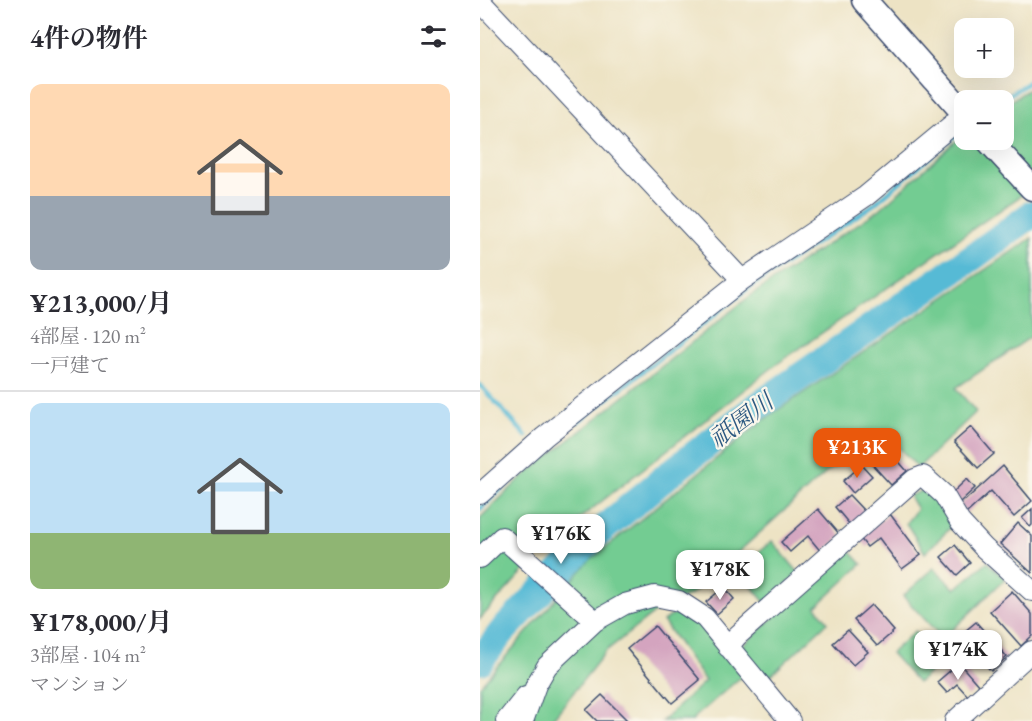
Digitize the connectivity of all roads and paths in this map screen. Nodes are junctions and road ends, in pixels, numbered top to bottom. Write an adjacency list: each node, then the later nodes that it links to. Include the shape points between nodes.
1 (864, 0): 3 (street)
2 (480, 1): 7 (street)
3 (954, 112)
4 (954, 122): 7 (street, via 867,196)
5 (998, 150): 6 (street)
6 (1032, 188)
7 (742, 280): 8 (street, via 544,436)
8 (480, 494)
9 (480, 558): 11 (street, via 502,537)
10 (1032, 591): 12 (street, via 984,548 960,522 944,495 923,476 846,539)
11 (595, 621): 12 (street, via 625,604 655,596 679,602 705,618); 14 (street, via 547,666)
12 (728, 647): 15 (street)
13 (1032, 651): 18 (street)
14 (536, 685): 16 (street); 17 (street)
15 (781, 718)
16 (506, 721)
17 (523, 721)
18 (955, 721)

